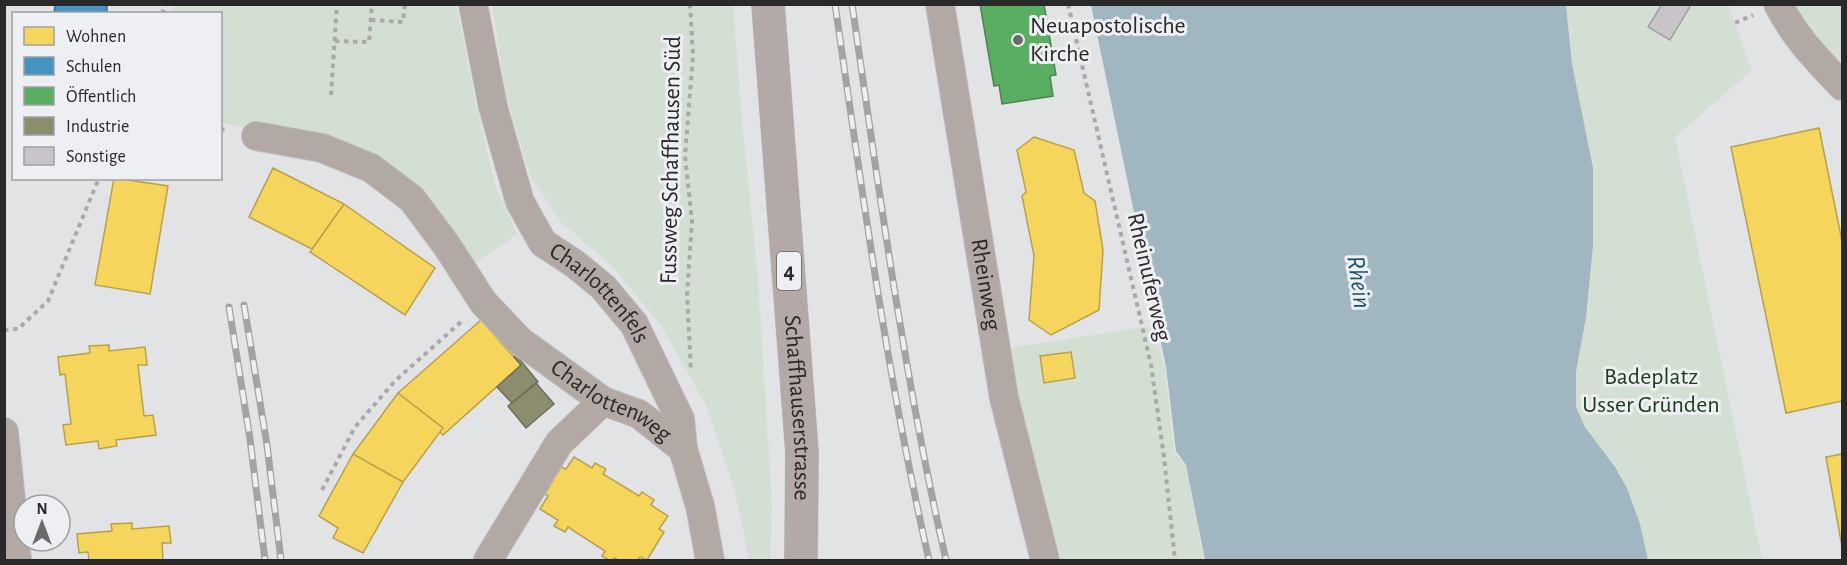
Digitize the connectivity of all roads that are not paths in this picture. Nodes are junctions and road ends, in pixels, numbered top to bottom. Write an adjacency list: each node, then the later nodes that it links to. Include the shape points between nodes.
1 (473, 4): 9 (street, Charlottenfels, via 493,107 519,202 543,243 603,287 634,324 680,419)
2 (768, 4): 13 (main road, Schaffhauserstrasse / 4, via 802,452)
3 (940, 4): 14 (street, Rheinweg, via 1004,398)
4 (1778, 4): 5 (street, via 1802,44)
5 (1842, 86)
6 (256, 136): 7 (street, Charlottenweg, via 322,148 371,168 412,199 483,302 520,341)
7 (603, 401): 9 (street, Charlottenweg, via 639,414); 11 (street, via 559,443)
8 (4, 432): 10 (street)
9 (683, 450): 12 (street, Charlottenweg, via 700,506)
10 (17, 561)
11 (488, 561)
12 (710, 561)
13 (801, 561)
14 (1045, 561)

